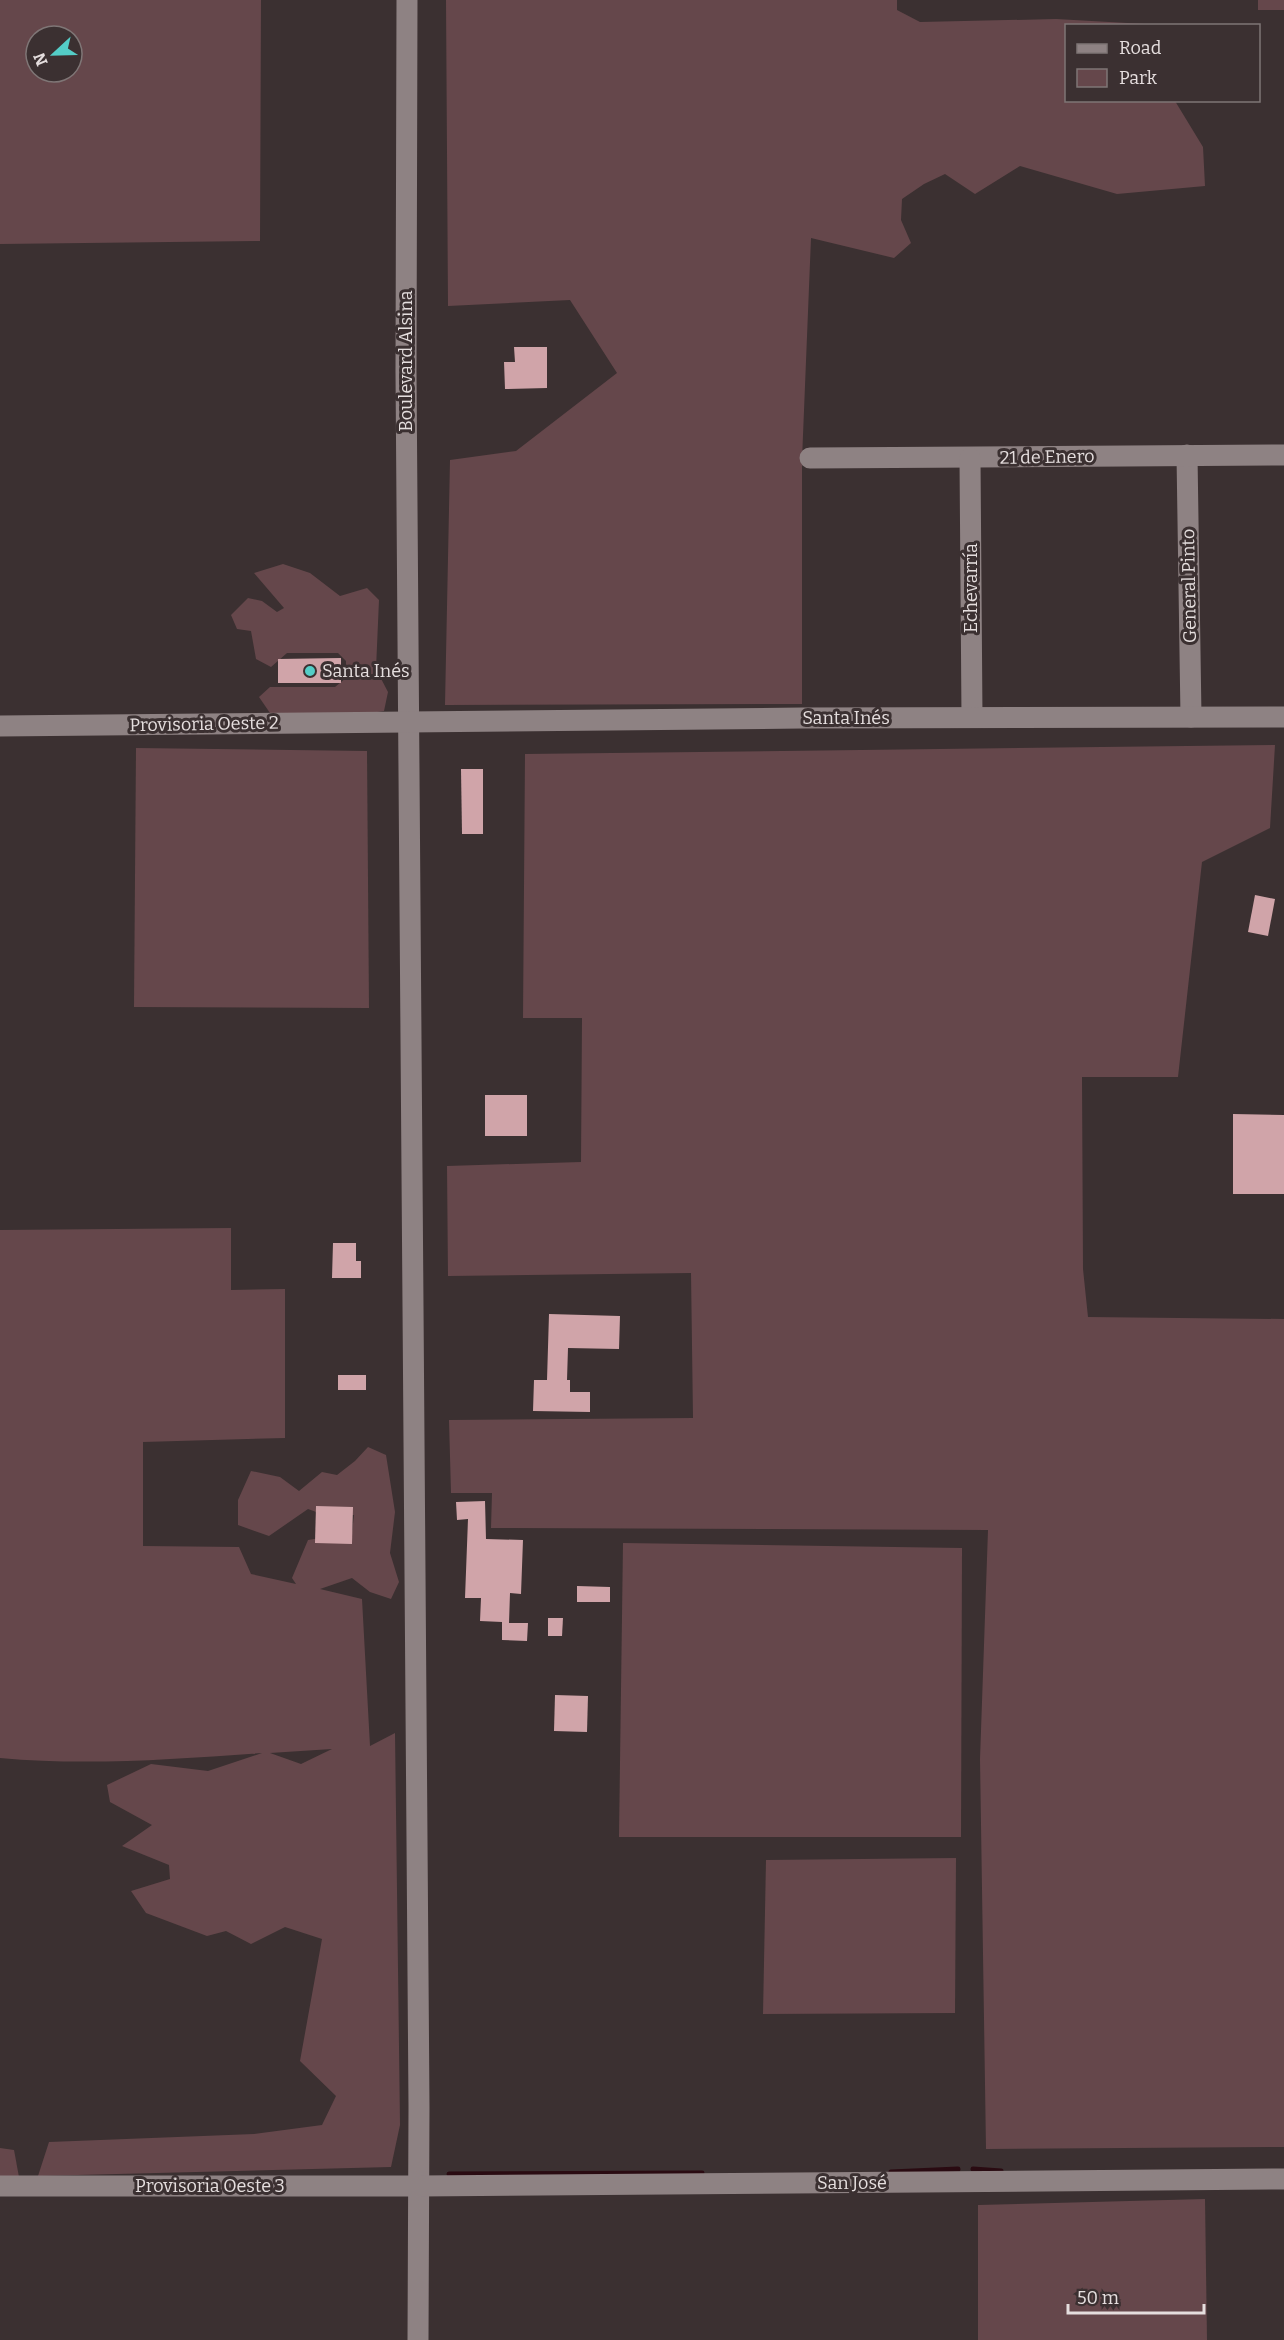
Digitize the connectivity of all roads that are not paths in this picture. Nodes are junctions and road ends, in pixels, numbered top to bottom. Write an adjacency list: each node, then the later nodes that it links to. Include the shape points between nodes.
1 (407, 0): 9 (street, Boulevard Alsina)
2 (1284, 454): 3 (street, 21 de Enero)
3 (1188, 455): 4 (street, 21 de Enero); 7 (street, General Pinto)
4 (970, 458): 5 (street, 21 de Enero); 6 (street, Echevarría)
5 (810, 459)
6 (972, 717): 7 (street, Santa Inés); 9 (street, Santa Inés)
7 (1191, 717): 8 (street, Santa Inés)
8 (1284, 717)
9 (408, 722): 10 (street, Provisoria Oeste 2); 13 (street, Boulevard Alsina)
10 (0, 726)
11 (1284, 2180): 13 (street, San José)
12 (0, 2186): 13 (street, Provisoria Oeste 3)
13 (420, 2186): 14 (street, Boulevard Alsina)
14 (418, 2340)

